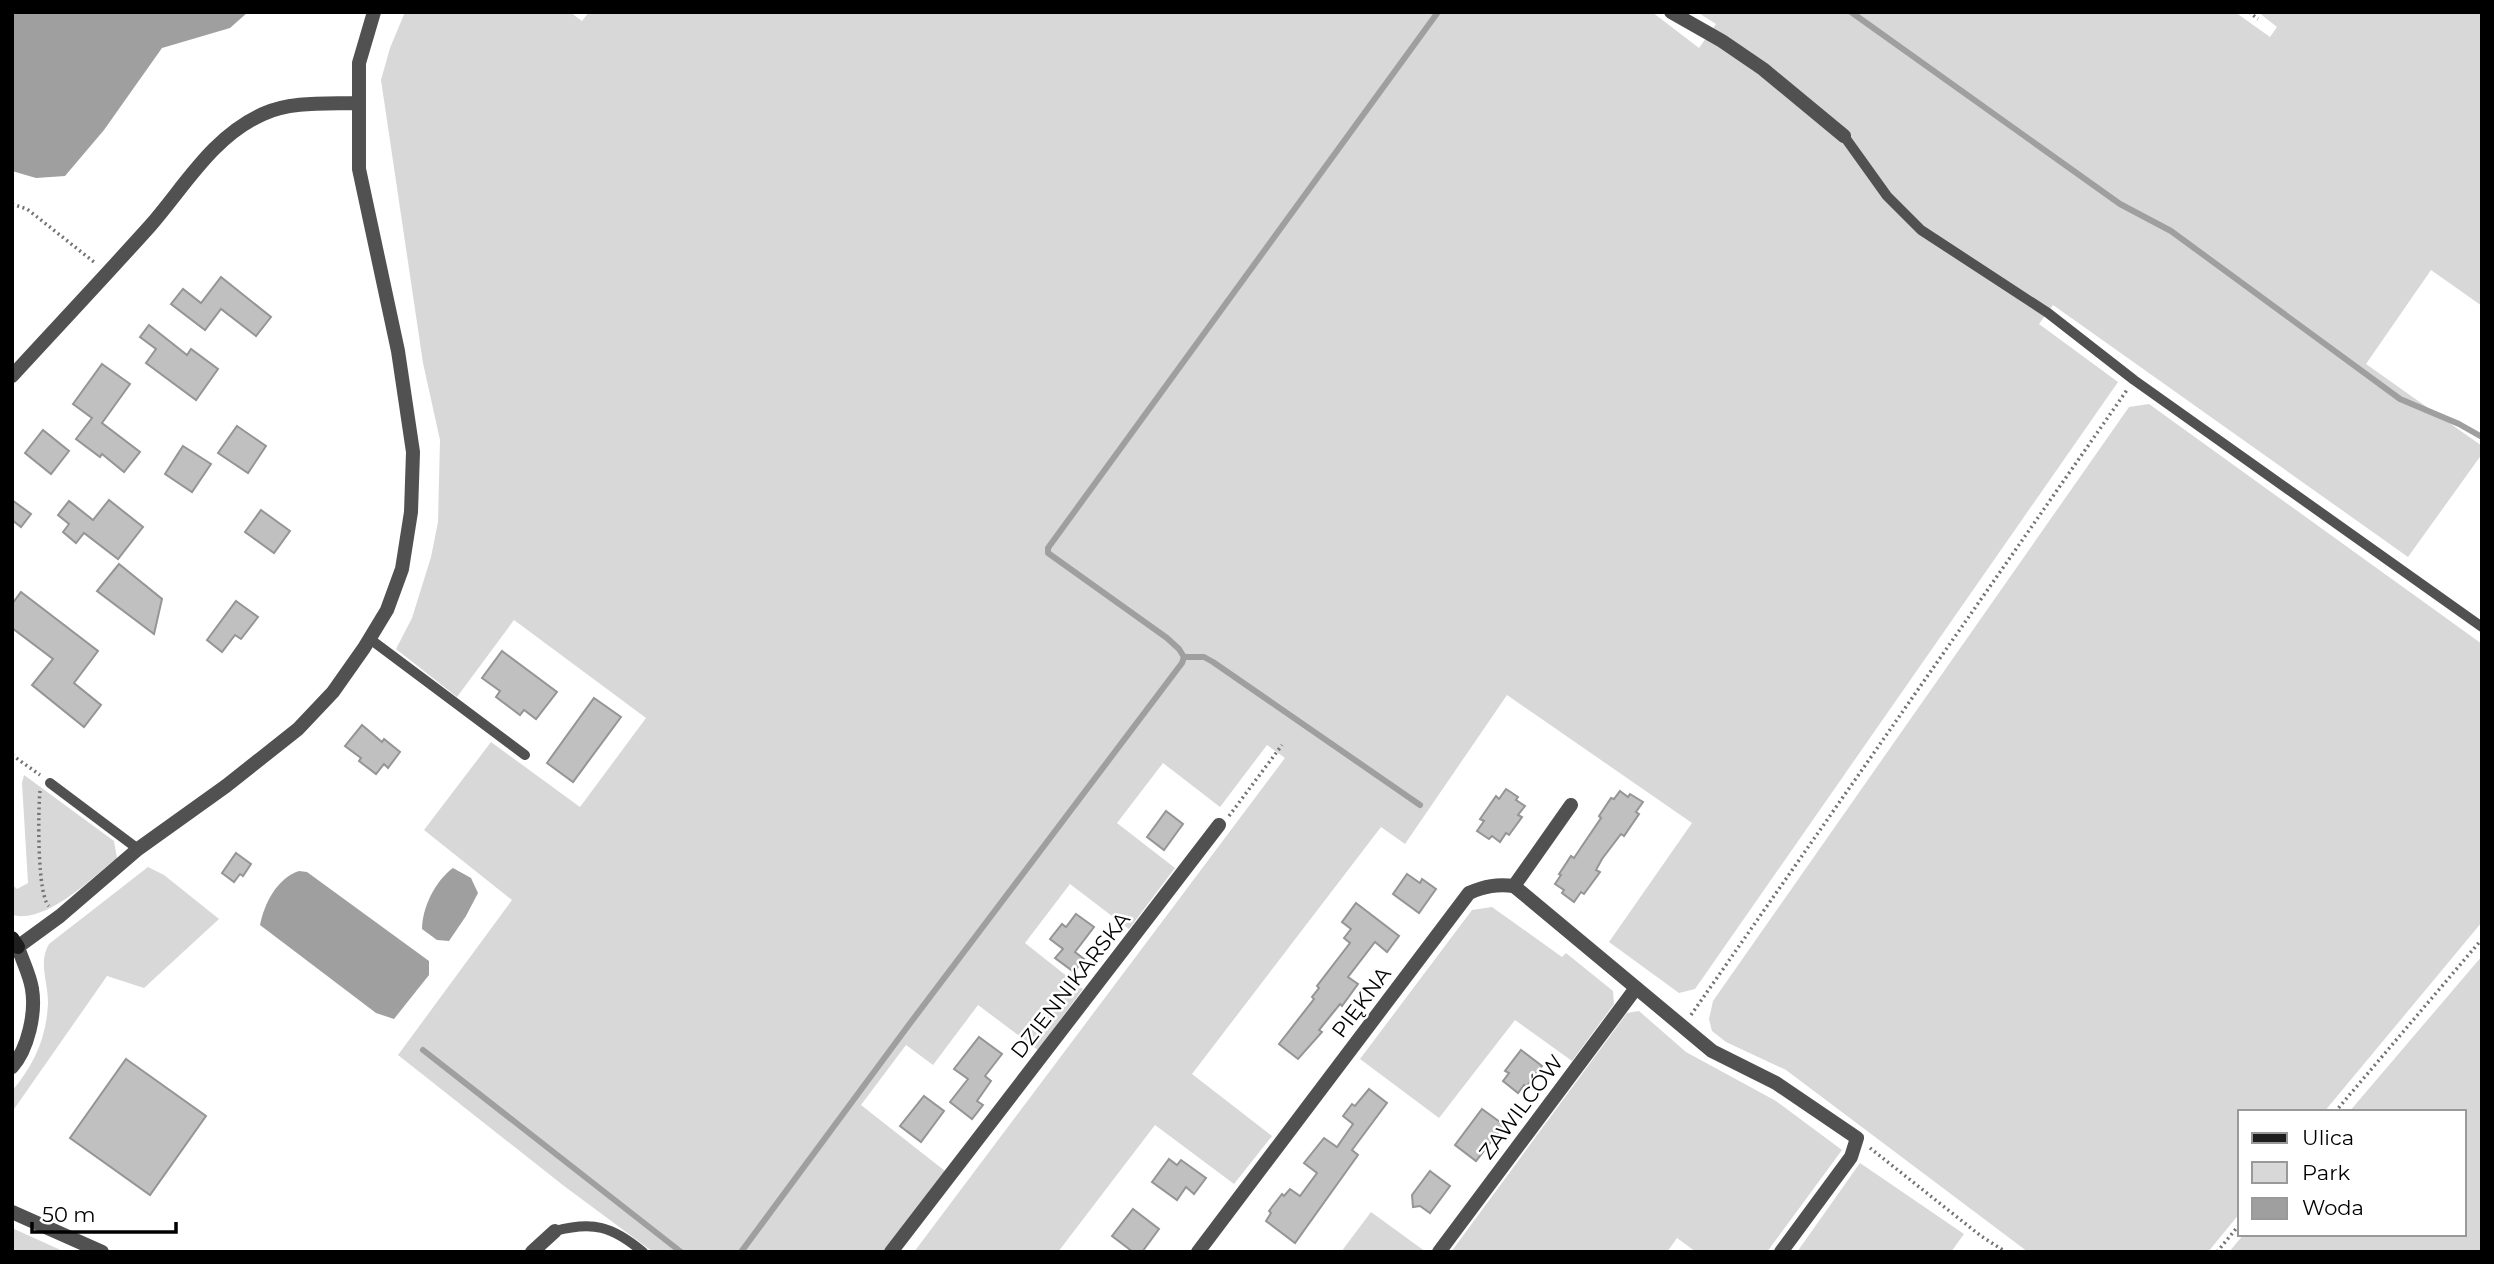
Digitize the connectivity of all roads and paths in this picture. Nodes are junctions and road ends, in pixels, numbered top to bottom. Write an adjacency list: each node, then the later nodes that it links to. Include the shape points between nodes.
1 (374, 12): 5 (street, via 359,63)
2 (1671, 12): 6 (street, via 1763,69)
3 (2249, 12): 4 (path)
4 (2258, 19)
5 (358, 103): 8 (street, via 302,105 265,113 239,127 214,147); 12 (street, via 359,169 398,351 413,452 411,512 402,569)
6 (1844, 136): 10 (lane, via 1887,196 1921,230 2048,313)
7 (12, 204): 8 (path, via 27,209)
8 (107, 272): 9 (street)
9 (12, 376)
10 (2134, 380): 11 (lane); 25 (path)
11 (2482, 627)
12 (370, 639): 15 (lane); 19 (street, via 298,729)
13 (1282, 745): 18 (path)
14 (12, 755): 16 (path)
15 (525, 755)
16 (46, 780): 19 (lane); 21 (path, via 39,794 40,882 45,902)
17 (1571, 805): 20 (street)
18 (1219, 825): 35 (street, DZIENNIKARSKA)
19 (138, 849): 23 (street, via 60,916)
20 (1514, 886): 24 (street); 36 (street, PIĘKNA, via 1492,885 1469,893)
21 (52, 907)
22 (2482, 939): 27 (path)
23 (14, 945): 26 (street, via 32,988 33,1006 26,1041)
24 (1636, 988): 25 (street); 37 (street, ZAWILCÓW)
25 (1683, 1025): 28 (street, via 1712,1051 1776,1083)
26 (12, 1067)
27 (2337, 1110)
28 (1857, 1138): 38 (street, via 1852,1157); 39 (path)
29 (12, 1212): 32 (street)
30 (2238, 1226): 40 (path)
31 (555, 1231): 33 (street); 34 (lane, via 589,1224 613,1231)
32 (103, 1252)
33 (532, 1252)
34 (643, 1252)
35 (891, 1252)
36 (1198, 1252)
37 (1439, 1252)
38 (1781, 1252)
39 (2006, 1252)
40 (2217, 1252)

